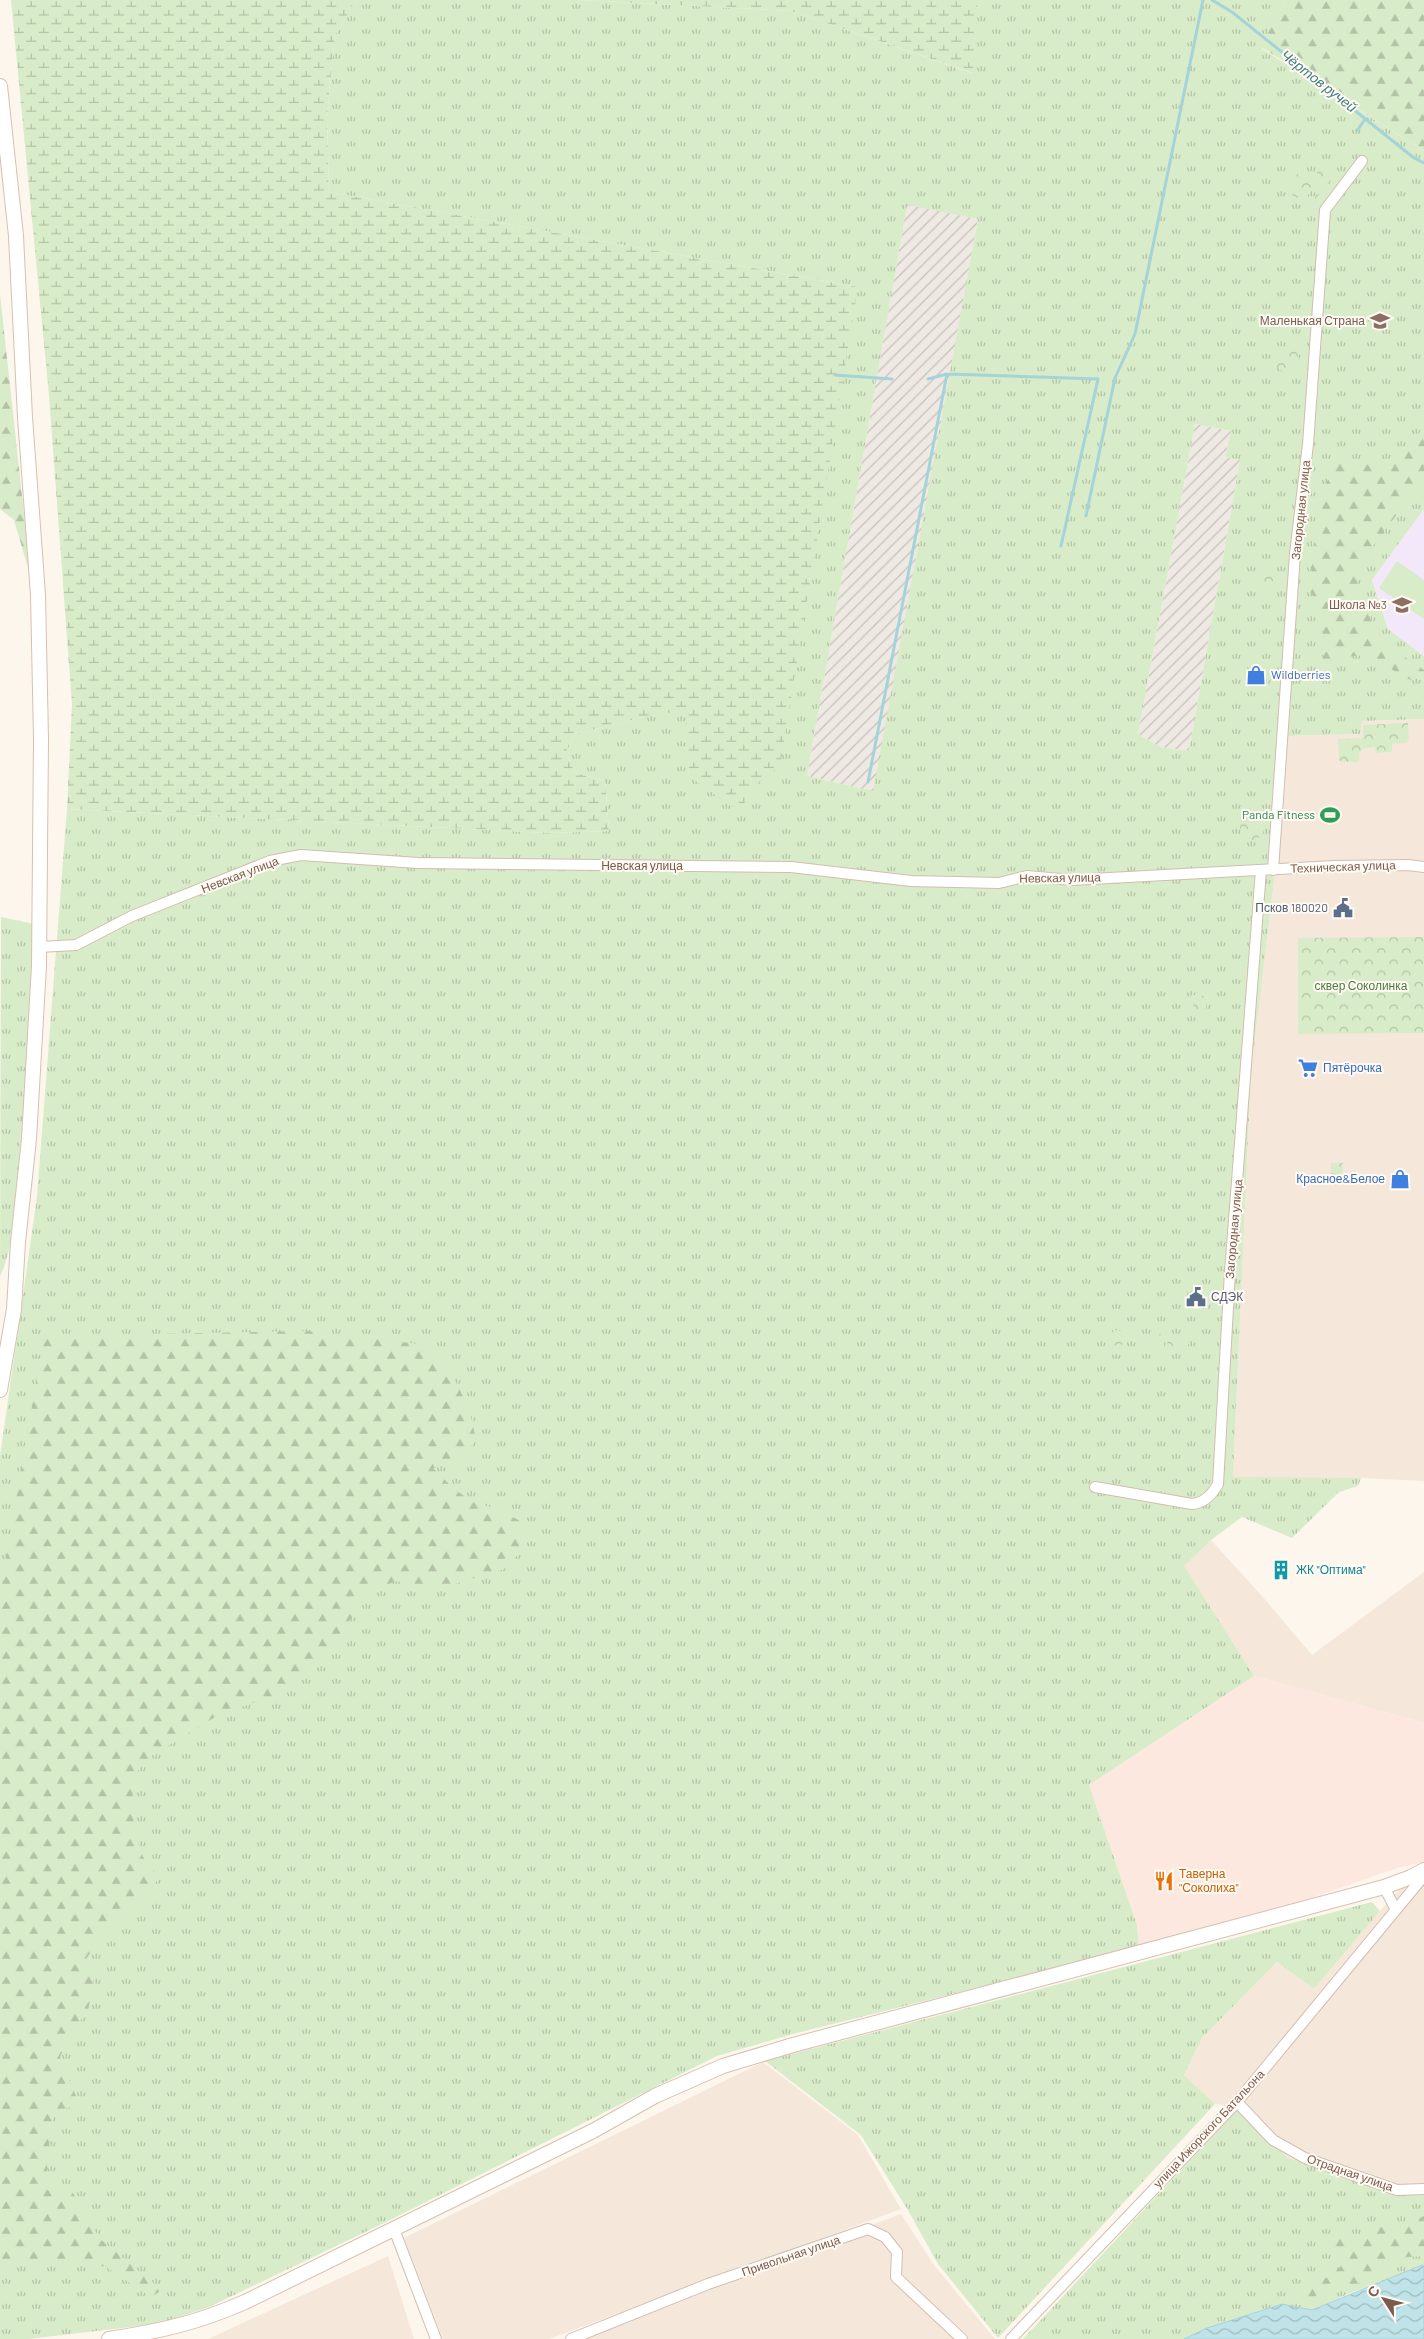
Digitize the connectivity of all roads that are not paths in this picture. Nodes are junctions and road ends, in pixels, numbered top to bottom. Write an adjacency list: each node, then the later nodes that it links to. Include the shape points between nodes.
1 (0, 86): 3 (street)
2 (1362, 161): 6 (street, Загородная улица, via 1325,210 1308,444 1295,554)
3 (5, 178): 7 (street, via 38,596 41,739)
4 (1424, 867): 6 (street, Техническая улица, via 1368,865)
5 (1261, 870): 6 (street, Техническая улица); 7 (street, Невская улица, via 1072,880 1027,876 999,882 910,881 791,867 418,863 301,855 270,861 132,916 76,945); 9 (street, Загородная улица, via 1230,1272 1218,1484 1212,1494 1192,1504)
6 (1273, 870)
7 (39, 947): 8 (street, via 29,1138 14,1309)
8 (0, 1390)
9 (1095, 1487)
10 (1424, 1870): 12 (street)
11 (1424, 1876): 13 (street, улица Ижорского Батальона)
12 (1384, 1887): 13 (street); 16 (street, via 723,2066 655,2096 584,2135)
13 (1396, 1910): 14 (street, улица Ижорского Батальона)
14 (1237, 2102): 15 (street, Отрадная улица, via 1273,2140 1305,2158 1397,2190); 21 (street, улица Ижорского Батальона)
15 (1424, 2189)
16 (394, 2229): 17 (street, via 208,2318 164,2331); 18 (street)
17 (109, 2339)
18 (436, 2339)
19 (571, 2339): 20 (street, Привольная улица, via 708,2284 868,2229 885,2237 897,2252 896,2277)
20 (962, 2339)
21 (1012, 2339)

